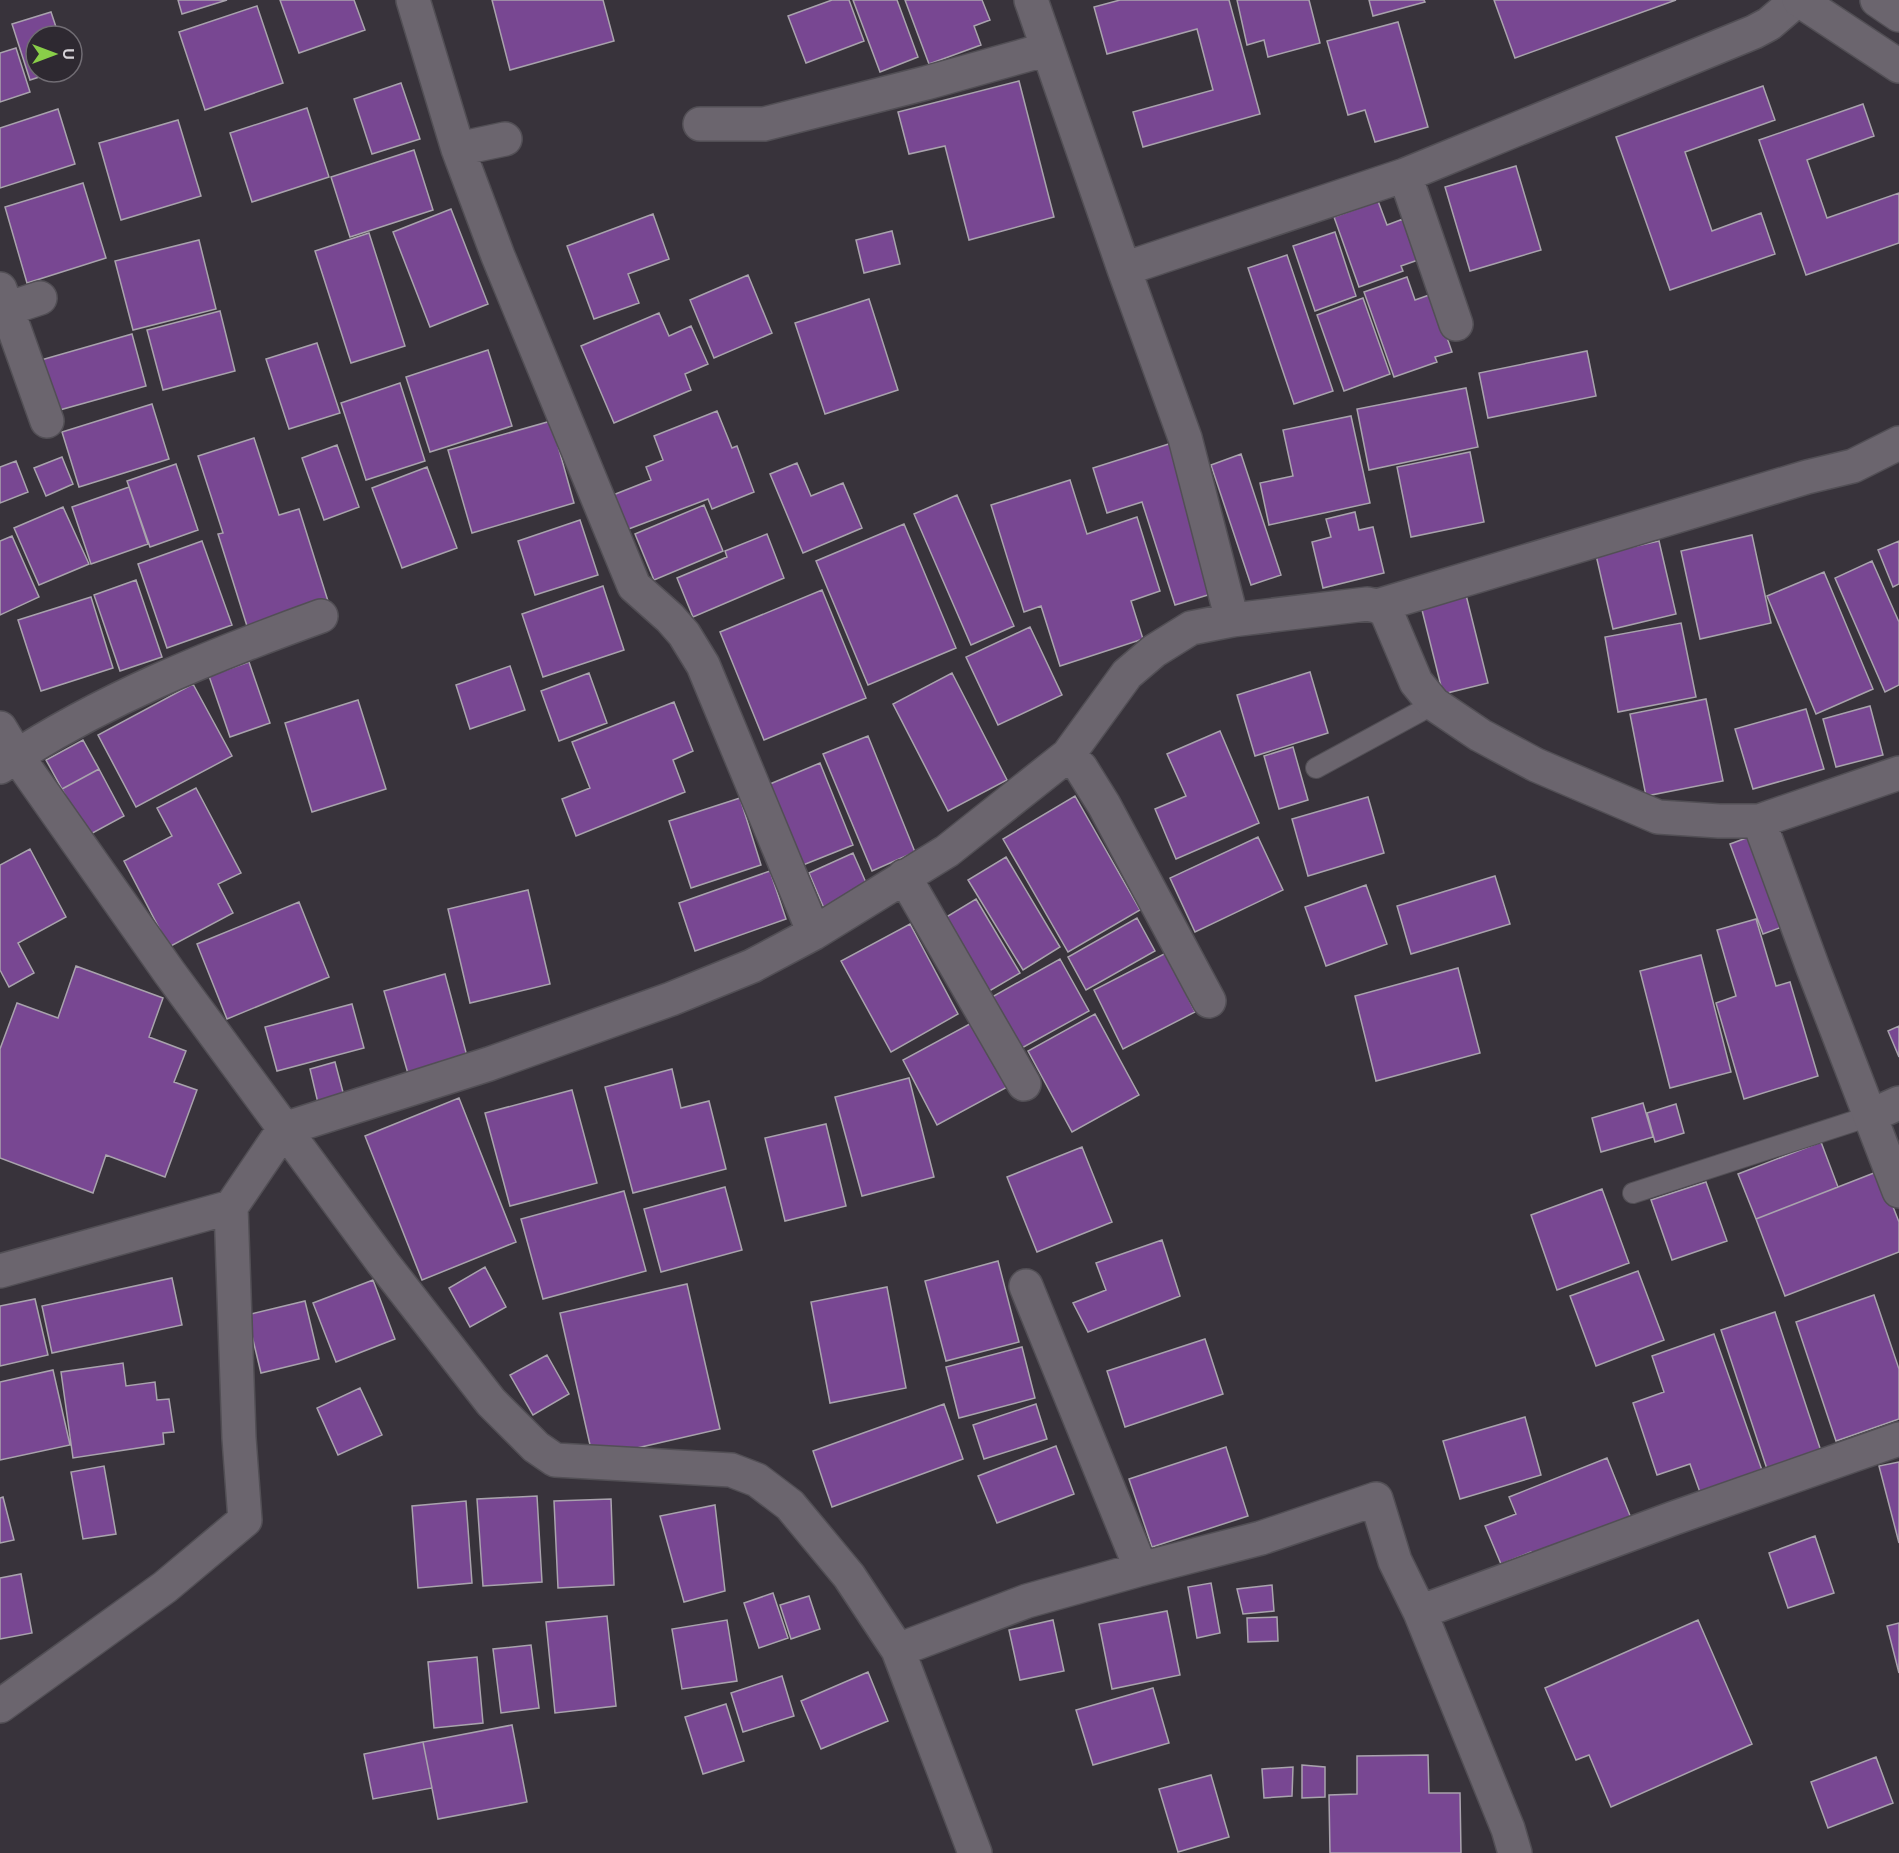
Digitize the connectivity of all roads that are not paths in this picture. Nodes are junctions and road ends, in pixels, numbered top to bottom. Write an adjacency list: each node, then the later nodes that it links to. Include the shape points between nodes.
1 (413, 0): 10 (street)
2 (1031, 0): 6 (street)
3 (1798, 0): 7 (street); 11 (street, via 1754,32)
4 (1876, 0): 5 (street)
5 (1899, 15)
6 (1048, 49): 8 (street, via 764,123); 12 (street)
7 (1899, 66)
8 (700, 123)
9 (505, 139): 10 (street)
10 (458, 149): 29 (street, via 633,586 670,618 703,665)
11 (1405, 175): 12 (street); 15 (street)
12 (1124, 269): 20 (street, via 1185,438)
13 (40, 298): 14 (street)
14 (2, 304): 16 (street)
15 (1456, 324)
16 (47, 420)
17 (1899, 443): 18 (street, via 1852,466)
18 (1377, 606): 20 (street); 21 (street, via 1386,611 1416,682)
19 (321, 616): 24 (street, via 241,645 114,702)
20 (1232, 620): 23 (street, via 1191,628 1154,651 1127,674)
21 (1434, 704): 25 (lane); 27 (street, via 1536,765 1658,817)
22 (0, 728): 24 (street)
23 (1068, 755): 28 (street, via 947,851); 30 (street, via 1104,805)
24 (9, 761): 33 (street)
25 (1316, 768)
26 (1899, 773): 27 (street)
27 (1759, 821): 32 (street, via 1813,968)
28 (904, 876): 29 (street); 31 (street)
29 (814, 933): 33 (street, via 752,966 671,999 489,1064)
30 (1209, 1001)
31 (1024, 1084)
32 (1885, 1109): 34 (street); 35 (lane)
33 (284, 1129): 36 (street); 42 (street, via 490,1402 536,1447 555,1460 730,1470 758,1480 790,1505 849,1576)
34 (1899, 1191)
35 (1633, 1193)
36 (231, 1207): 37 (street); 43 (street, via 245,1520 165,1587)
37 (0, 1271)
38 (1026, 1286): 40 (street)
39 (1899, 1439): 41 (street)
40 (1141, 1569): 41 (street, via 1261,1538 1376,1499 1395,1561); 42 (street, via 1027,1601)
41 (1420, 1612): 45 (street)
42 (898, 1650): 44 (street)
43 (0, 1706)
44 (975, 1853)
45 (1515, 1853)

